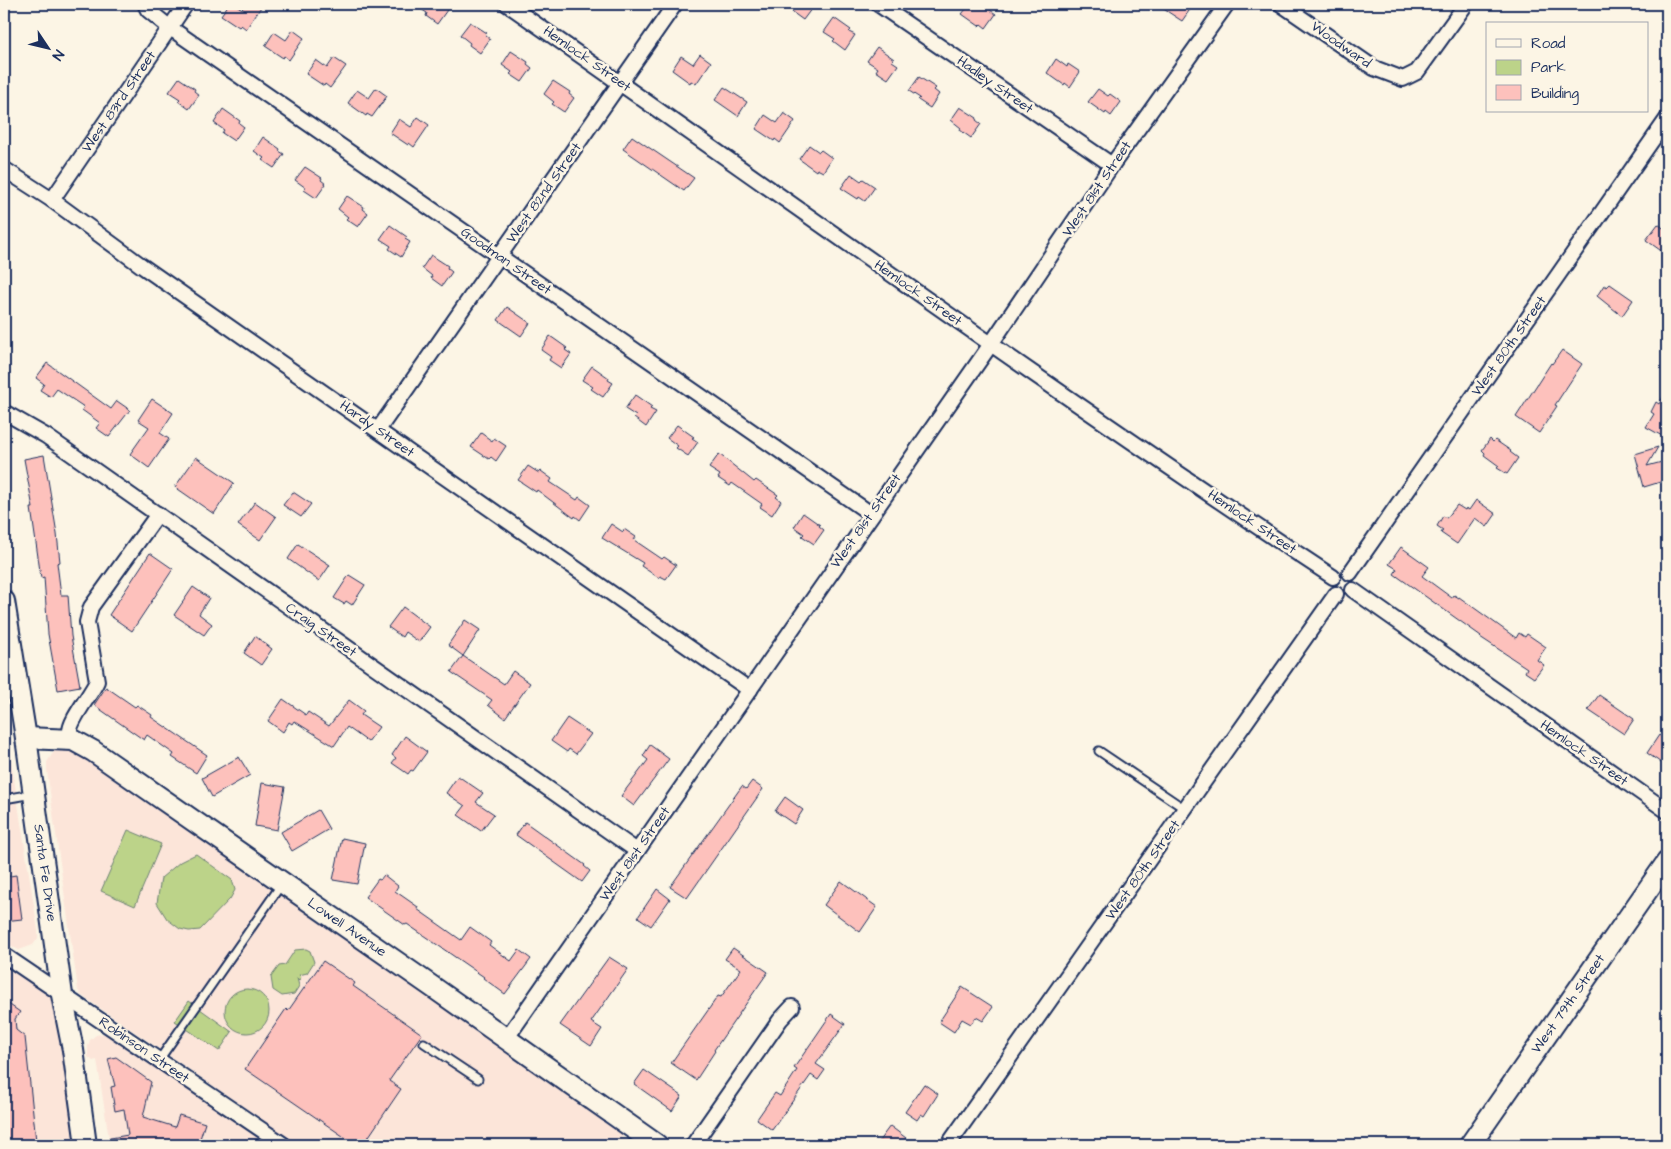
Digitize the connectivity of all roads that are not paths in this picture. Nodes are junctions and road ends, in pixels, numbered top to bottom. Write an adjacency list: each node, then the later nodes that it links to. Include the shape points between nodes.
1 (145, 4): 9 (street, Goodman Street)
2 (186, 4): 9 (street, West 83rd Street)
3 (507, 4): 10 (street, Hemlock Street)
4 (675, 4): 10 (street, West 82nd Street)
5 (878, 4): 12 (street, Hadley Street)
6 (1227, 4): 12 (street, West 81st Street)
7 (1281, 4): 8 (street, Woodward, via 1374,68 1403,79 1417,72)
8 (1466, 4)
9 (169, 27): 14 (street, West 83rd Street); 15 (street, Goodman Street)
10 (621, 82): 15 (street, West 82nd Street); 16 (street, Hemlock Street)
11 (1667, 119): 21 (street, West 80th Street)
12 (1112, 165): 16 (street, West 81st Street)
13 (4, 169): 14 (street, Hardy Street)
14 (52, 200): 18 (street, Hardy Street)
15 (500, 257): 18 (street, West 82nd Street); 20 (street, Goodman Street)
16 (991, 344): 20 (street, West 81st Street); 22 (street, Hemlock Street)
17 (4, 412): 19 (street, Craig Street, via 46,436)
18 (378, 430): 26 (street, Hardy Street)
19 (158, 514): 28 (street, via 91,607 88,622 97,681 72,724); 34 (street, Craig Street)
20 (871, 514): 26 (street, West 81st Street)
21 (1350, 573): 22 (street, via 1340,571); 23 (street, via 1355,580)
22 (1333, 576): 24 (street, via 1330,587)
23 (1353, 590): 24 (street, via 1344,596); 33 (street, Hemlock Street)
24 (1336, 594): 32 (street, West 80th Street)
25 (5, 612): 27 (street, Santa Fe Drive)
26 (750, 690): 34 (street, West 81st Street)
27 (26, 738): 28 (street, Lowell Avenue); 30 (street, Santa Fe Drive)
28 (73, 740): 36 (street, Lowell Avenue)
29 (1099, 751): 32 (lane)
30 (34, 794): 31 (lane); 38 (street, Santa Fe Drive)
31 (4, 799)
32 (1185, 809): 48 (street, West 80th Street)
33 (1667, 812)
34 (637, 851): 40 (street, West 81st Street)
35 (1667, 862): 49 (street, West 79th Street)
36 (282, 882): 40 (street, Lowell Avenue); 42 (lane)
37 (4, 955): 38 (street, Robinson Street)
38 (62, 995): 42 (street, Robinson Street); 44 (street, Santa Fe Drive)
39 (792, 1006): 47 (street)
40 (506, 1039): 46 (street, Lowell Avenue)
41 (424, 1043): 43 (lane)
42 (159, 1060): 45 (street, Robinson Street)
43 (478, 1079)
44 (86, 1145)
45 (284, 1145)
46 (657, 1145)
47 (692, 1145)
48 (948, 1145)
49 (1470, 1145)

